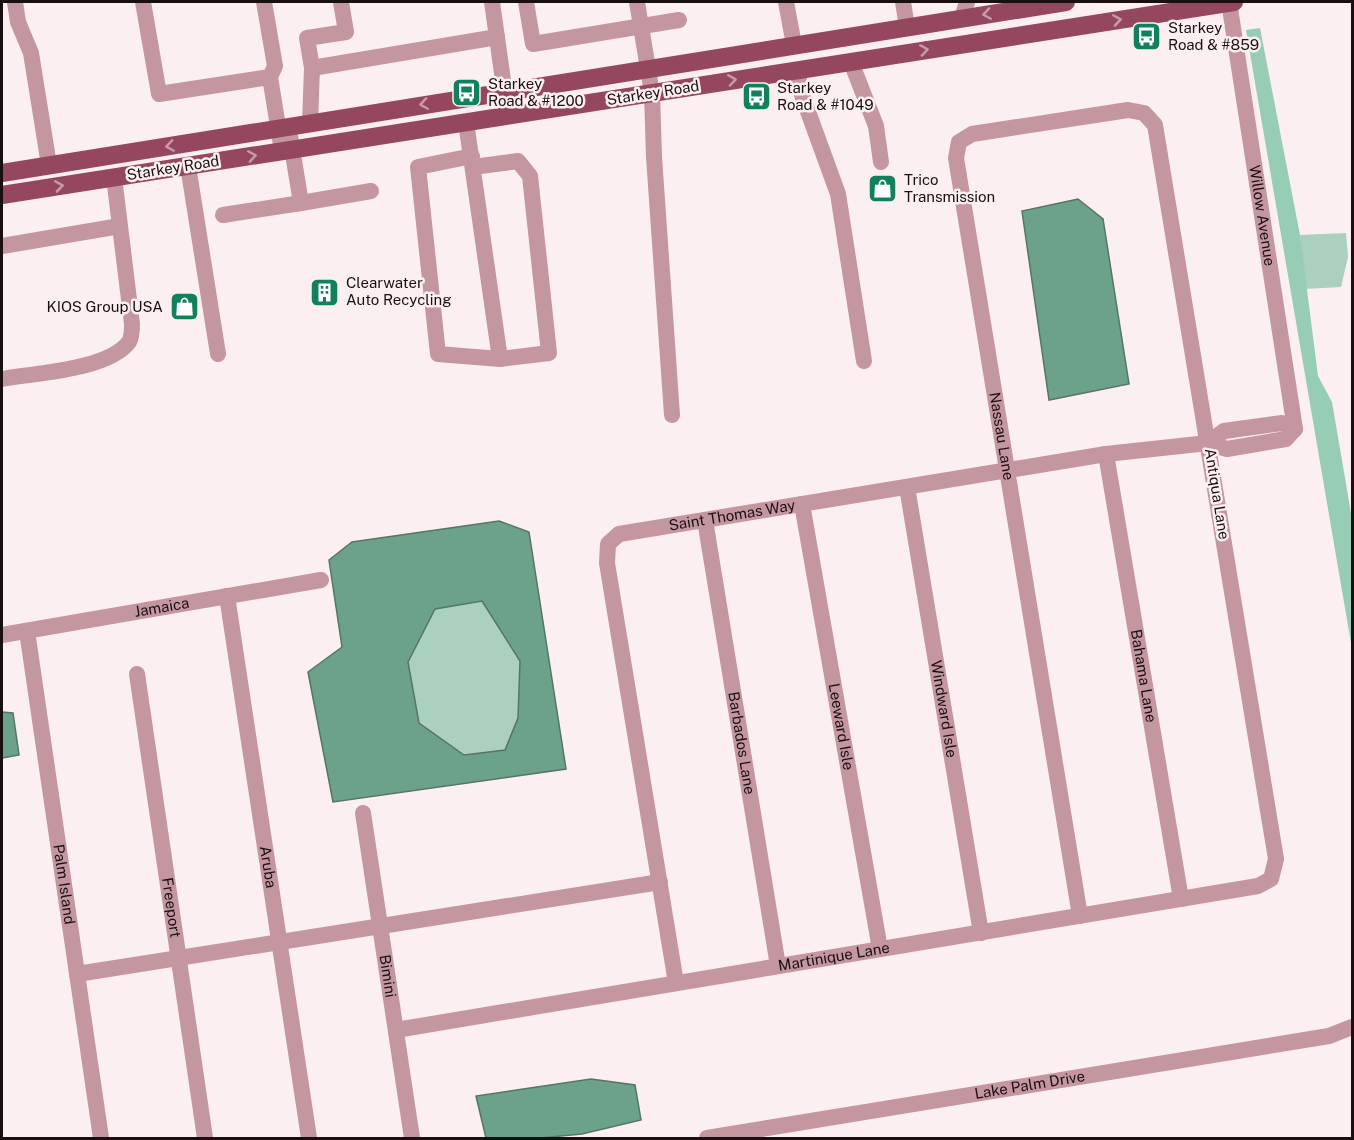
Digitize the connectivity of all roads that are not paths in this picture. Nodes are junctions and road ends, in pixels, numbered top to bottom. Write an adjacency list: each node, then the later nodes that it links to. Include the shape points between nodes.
1 (15, 2): 34 (street, via 18,22 31,53)
2 (143, 2): 23 (street, via 159,94)
3 (264, 2): 23 (street, via 275,66)
4 (341, 2): 21 (street, via 346,32 307,38)
5 (492, 2): 17 (street)
6 (526, 2): 15 (street, via 533,44)
7 (637, 2): 15 (street)
8 (786, 2): 18 (street)
9 (903, 2): 16 (street)
10 (1066, 2): 13 (main road, Starkey Road, one-way to 13)
11 (1229, 2): 12 (main road, Starkey Road); 19 (main road, Starkey Road, one-way to 11); 49 (street, Willow Avenue)
12 (1234, 2)
13 (964, 10): 16 (main road, Starkey Road)
14 (679, 21): 15 (street)
15 (642, 26): 20 (street)
16 (907, 27): 18 (main road, Starkey Road)
17 (497, 37): 21 (street); 24 (street)
18 (794, 45): 20 (main road, Starkey Road)
19 (851, 62): 22 (main road, Starkey Road); 33 (street, via 876,126)
20 (648, 68): 24 (main road, Starkey Road); 25 (street)
21 (312, 69): 29 (street)
22 (797, 70): 25 (main road, Starkey Road, one-way to 22); 46 (street, via 802,95 838,194)
23 (270, 77): 30 (street)
24 (505, 91): 27 (street); 29 (main road, Starkey Road, one-way to 29)
25 (652, 93): 27 (main road, Starkey Road); 48 (street)
26 (1144, 113): 50 (street, Antiqua Lane, via 1155,125); 52 (street, Nassau Lane, via 1128,110 972,134 959,142 956,158)
27 (508, 116): 28 (main road, Starkey Road)
28 (466, 122): 31 (main road, Starkey Road); 32 (street)
29 (310, 123): 30 (main road, Starkey Road)
30 (284, 127): 31 (street); 34 (main road, Starkey Road, one-way to 34)
31 (287, 150): 35 (main road, Starkey Road, one-way to 31); 40 (street)
32 (472, 162): 45 (street); 45 (street, via 518,161 530,176 549,353); 45 (street, via 418,167 438,354)
33 (881, 162)
34 (49, 165): 36 (main road, Starkey Road)
35 (188, 166): 37 (main road, Starkey Road); 44 (street)
36 (2, 173)
37 (114, 177): 39 (main road, Starkey Road, one-way to 37); 42 (street)
38 (371, 191): 40 (street)
39 (2, 195)
40 (301, 203): 41 (street)
41 (223, 214)
42 (120, 226): 43 (street); 47 (street, via 131,340 100,362)
43 (2, 246)
44 (218, 354)
45 (500, 359)
46 (864, 361)
47 (2, 379)
48 (672, 416)
49 (1295, 429): 50 (street, Saint Thomas Way, via 1282,423 1224,431)
50 (1208, 443): 51 (street, Saint Thomas Way); 62 (street, Antiqua Lane, via 1276,859)
51 (1106, 454): 52 (street, Saint Thomas Way); 64 (street, Bahama Lane)
52 (1007, 470): 53 (street, Saint Thomas Way); 65 (street, Nassau Lane)
53 (907, 487): 54 (street, Saint Thomas Way); 67 (street, Windward Isle)
54 (802, 504): 55 (street, Saint Thomas Way); 69 (street, Leeward Isle)
55 (705, 520): 63 (street, Saint Thomas Way, via 619,534 608,544 607,563); 71 (street, Barbados Lane)
56 (321, 580): 57 (street, Jamaica)
57 (227, 596): 58 (street, Jamaica); 68 (street, Aruba)
58 (27, 630): 59 (street, Jamaica); 72 (street, Palm Island)
59 (2, 634)
60 (137, 674): 70 (street, Freeport)
61 (363, 813): 66 (street, Bimini)
62 (1271, 879): 64 (street, Martinique Lane, via 1258,886)
63 (660, 882): 66 (street); 73 (street, Saint Thomas Way)
64 (1180, 899): 65 (street, Martinique Lane)
65 (1080, 916): 67 (street, Martinique Lane)
66 (381, 927): 68 (street); 75 (street, Bimini)
67 (981, 933): 69 (street, Martinique Lane)
68 (280, 943): 70 (street); 78 (street, Aruba)
69 (880, 950): 71 (street, Martinique Lane)
70 (179, 957): 72 (street); 77 (street, Freeport)
71 (778, 966): 73 (street, Martinique Lane)
72 (77, 974): 76 (street, Palm Island)
73 (676, 983): 75 (street, Martinique Lane)
74 (1353, 1027): 80 (street, Lake Palm Drive, via 1329,1036)
75 (396, 1030): 79 (street, Bimini)
76 (101, 1138)
77 (205, 1138)
78 (309, 1138)
79 (412, 1138)
80 (707, 1138)

